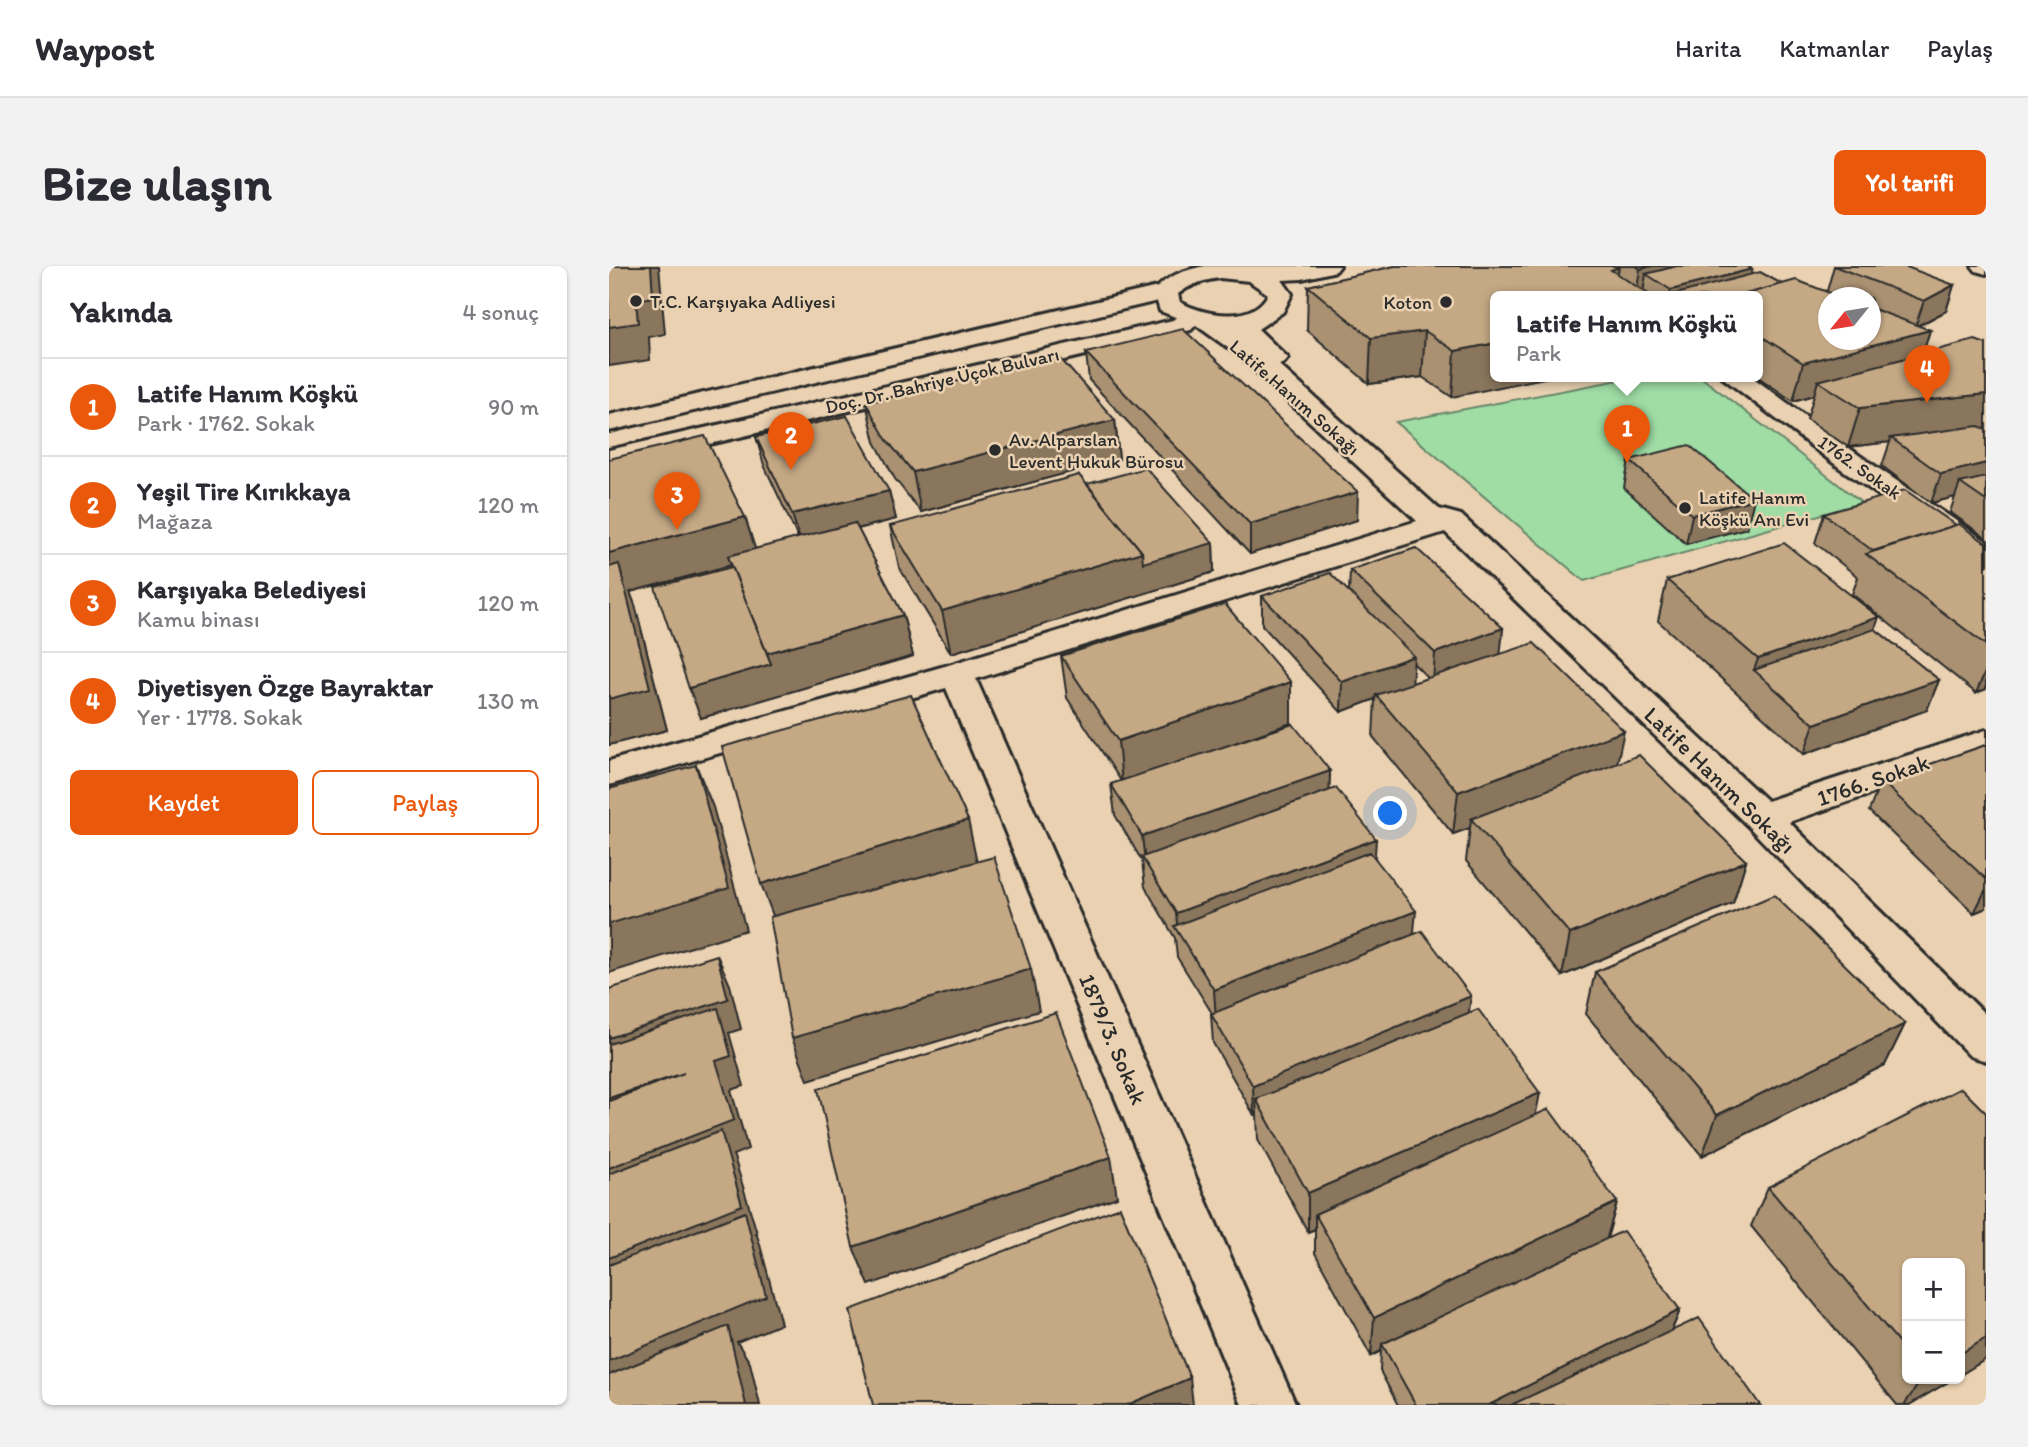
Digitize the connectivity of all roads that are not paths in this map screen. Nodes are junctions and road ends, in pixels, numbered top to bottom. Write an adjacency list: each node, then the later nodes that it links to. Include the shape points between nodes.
1 (1328, 266): 2 (street, Doç. Dr. Bahriye Üçok Bulvarı, via 1301,272)
2 (1240, 271): 3 (street, Doç. Dr. Bahriye Üçok Bulvarı, via 1202,273); 5 (street, via 1267,279 1280,294)
3 (1175, 281): 6 (street, Latife Hanım Sokağı, via 1169,306); 8 (street, Doç. Dr. Bahriye Üçok Bulvarı)
4 (1297, 305): 5 (street)
5 (1265, 312): 6 (street, via 1243,320); 12 (street, Latife Hanım Sokağı, via 1245,327 1245,332 1452,514)
6 (1198, 319): 10 (street, Doç. Dr. Bahriye Üçok Bulvarı); 12 (street, Latife Hanım Sokağı, via 1247,350 1429,516)
7 (1742, 382): 11 (street, 1762. Sokak)
8 (609, 422)
9 (1891, 456): 11 (street)
10 (609, 459)
11 (1850, 462): 13 (street, 1762. Sokak)
12 (1450, 521): 14 (street); 17 (street, Latife Hanım Sokağı)
13 (1986, 555)
14 (957, 674): 16 (street); 19 (street, 1879/3. Sokak)
15 (1986, 742): 17 (street, 1766. Sokak)
16 (609, 773)
17 (1761, 817): 18 (street, Latife Hanım Sokağı)
18 (1986, 1043)
19 (1269, 1405)

